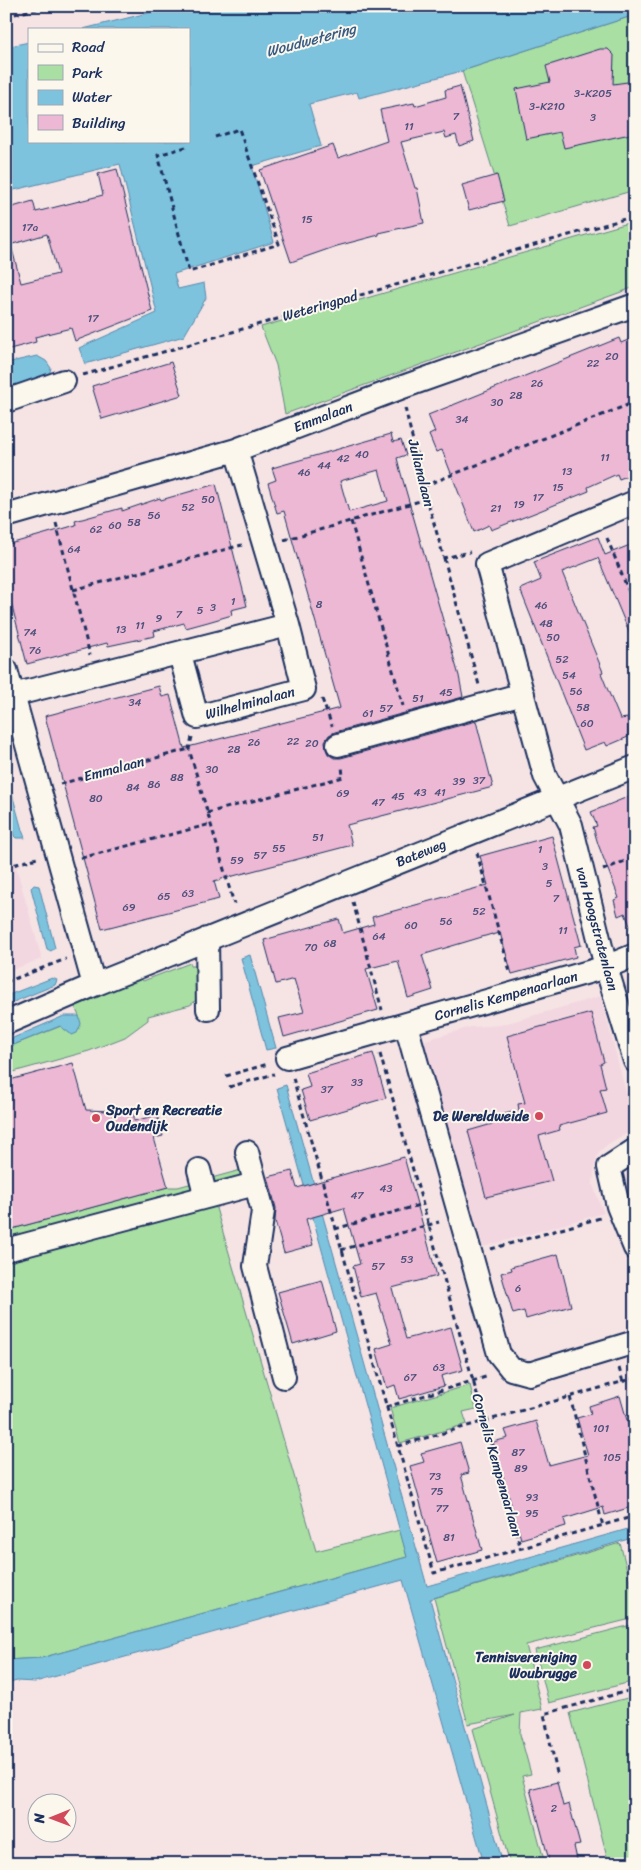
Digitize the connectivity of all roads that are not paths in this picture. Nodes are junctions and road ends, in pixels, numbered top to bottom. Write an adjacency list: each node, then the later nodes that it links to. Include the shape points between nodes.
1 (635, 305): 4 (street, Emmalaan)
2 (64, 381): 3 (street)
3 (6, 401)
4 (236, 450): 6 (street, Emmalaan); 7 (street, Wilhelminalaan)
5 (635, 502): 10 (street, via 487,564)
6 (6, 516)
7 (288, 625): 8 (street); 8 (street, Wilhelminalaan, via 304,689 197,717)
8 (180, 654): 11 (street)
9 (6, 670): 11 (street)
10 (523, 694): 13 (street); 15 (street, via 545,776)
11 (13, 695): 12 (street)
12 (13, 724): 19 (street, via 40,789)
13 (338, 745)
14 (635, 767): 15 (street, Bateweg)
15 (556, 799): 16 (street, Bateweg); 18 (street, van Hoogstratenlaan, via 571,825)
16 (208, 939): 19 (street, Bateweg); 20 (street)
17 (635, 955): 18 (street, Cornelis Kempenaarlaan)
18 (606, 967): 22 (street, Cornelis Kempenaarlaan); 23 (street, van Hoogstratenlaan)
19 (94, 985): 21 (street, Bateweg)
20 (208, 1009)
21 (6, 1023)
22 (389, 1029): 24 (street, Cornelis Kempenaarlaan); 32 (street, via 460,1217 499,1354 511,1369 529,1374)
23 (635, 1061)
24 (289, 1066)
25 (635, 1150): 30 (street, via 609,1167 618,1206)
26 (247, 1152): 28 (street)
27 (199, 1170): 29 (street)
28 (255, 1184): 29 (street); 33 (street, via 263,1212 255,1266)
29 (206, 1197): 31 (street)
30 (635, 1248)
31 (6, 1250)
32 (635, 1342)
33 (284, 1376)

